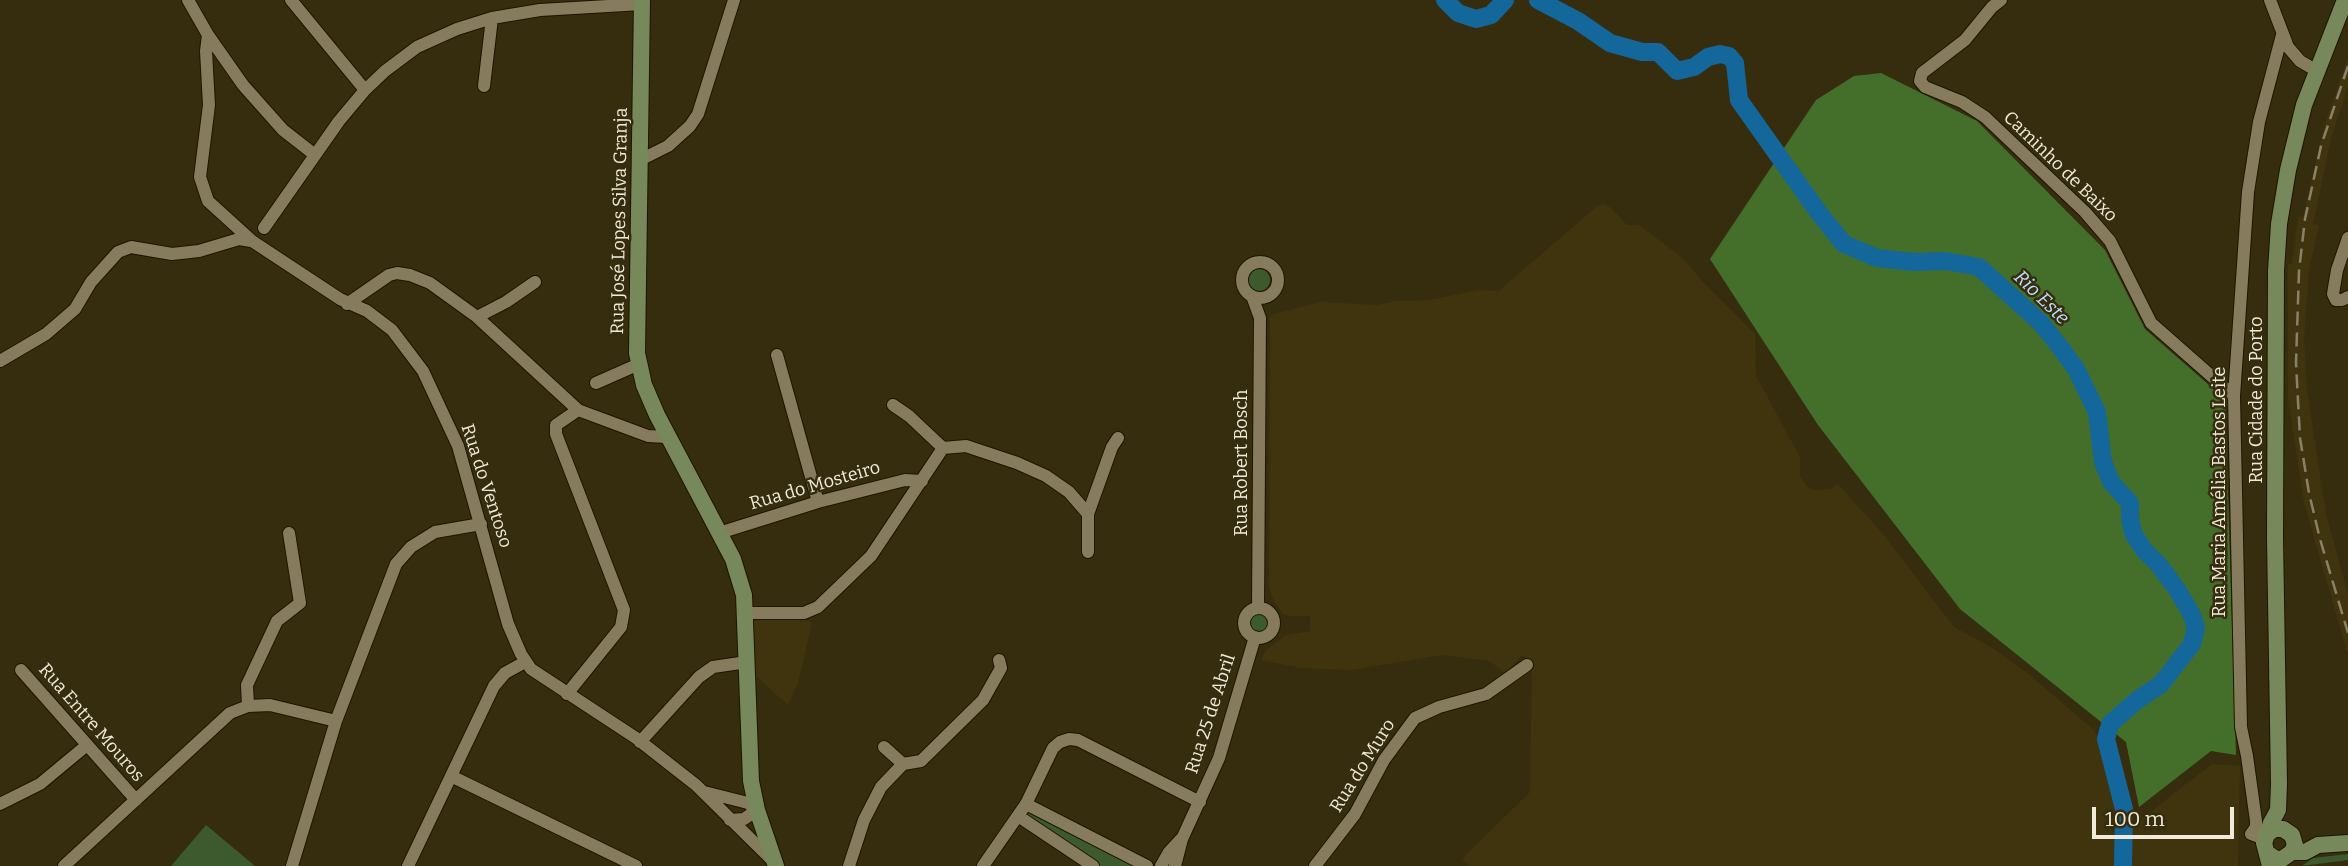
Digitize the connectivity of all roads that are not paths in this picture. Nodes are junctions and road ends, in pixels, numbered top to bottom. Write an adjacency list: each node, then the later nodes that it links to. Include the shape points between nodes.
1 (188, 0): 11 (street)
2 (291, 0): 15 (street)
3 (734, 0): 17 (street, via 691,126 668,146)
4 (2001, 0): 32 (street, Caminho de Baixo, via 1965,40 1922,73 1920,81 1985,117 2085,212 2110,241 2151,323)
5 (2270, 0): 10 (street)
6 (2280, 0): 10 (street)
7 (2345, 0): 13 (main road, Rua Cidade do Porto)
8 (642, 2): 9 (street); 17 (main road, Rua José Lopes Silva Granja)
9 (492, 18): 14 (street); 15 (street, via 417,47)
10 (2276, 18): 12 (street)
11 (208, 35): 16 (street, via 243,85 283,130); 20 (street, Rua do Ventoso, via 209,105 200,177 208,201)
12 (2282, 35): 13 (street, via 2300,61); 32 (street, Rua Maria Amélia Bastos Leite, via 2259,122 2248,192)
13 (2317, 71): 69 (main road, Rua Cidade do Porto, via 2294,143 2278,239)
14 (484, 86)
15 (365, 90): 16 (street)
16 (315, 155): 18 (street)
17 (640, 160): 30 (main road, Rua José Lopes Silva Granja)
18 (264, 228)
19 (2348, 238): 24 (street, via 2333,295 2336,300)
20 (252, 241): 25 (street, Rua do Ventoso); 29 (street, via 239,239 172,254 131,247 118,253 91,282 75,309 46,334)
21 (535, 282): 26 (street)
22 (1271, 294): 23 (street); 23 (street, Rua Robert Bosch, via 1278,285 1277,273 1270,264 1258,262 1248,266 1243,275 1243,286); 27 (street, Rua Robert Bosch)
23 (1252, 296): 27 (street, Rua Robert Bosch)
24 (2348, 297)
25 (347, 304): 26 (street, via 397,273 430,283); 41 (street, Rua do Ventoso, via 367,311 392,330 423,371 458,446)
26 (477, 317): 34 (street)
27 (1260, 318): 45 (street, Rua Robert Bosch)
28 (777, 355): 39 (street)
29 (0, 361)
30 (639, 364): 31 (street); 35 (main road, Rua José Lopes Silva Granja)
31 (596, 383)
32 (2234, 396): 76 (street, Rua Maria Amélia Bastos Leite, via 2241,727 2256,827)
33 (893, 405): 37 (street)
34 (578, 410): 35 (street, via 648,436); 53 (street, via 556,425 556,434 624,610 621,627)
35 (667, 437): 43 (main road, Rua José Lopes Silva Granja)
36 (1118, 438): 40 (street)
37 (943, 448): 38 (street); 40 (street, via 966,446 1036,471 1069,492)
38 (922, 481): 39 (street, Rua do Mosteiro, via 905,480); 46 (street, via 871,556 818,607 804,613)
39 (818, 502): 43 (street, Rua do Mosteiro)
40 (1088, 514): 44 (street)
41 (481, 524): 49 (street, Rua do Ventoso, via 508,624); 55 (street, via 435,532 411,547 396,564)
42 (289, 533): 54 (street, via 300,603 277,621 247,685)
43 (719, 533): 46 (main road, Rua José Lopes Silva Granja, via 733,559)
44 (1088, 552)
45 (1258, 608): 47 (street, Rua Robert Bosch, via 1245,620 1246,629); 47 (street, Rua Robert Bosch, via 1270,612 1274,623 1268,635)
46 (746, 613): 50 (main road, Rua José Lopes Silva Granja)
47 (1255, 637): 65 (street, Rua 25 de Abril, via 1219,758)
48 (999, 660): 59 (street, via 1001,668 983,700 921,761)
49 (525, 662): 53 (street); 60 (street, via 494,686)
50 (747, 662): 56 (street, via 713,667 699,677); 61 (main road, Rua José Lopes Silva Granja)
51 (1527, 665): 89 (street, Rua do Muro, via 1486,694 1415,718 1384,760 1355,814)
52 (21, 670): 57 (street, Rua Entre Mouros)
53 (568, 694): 56 (street)
54 (248, 705): 55 (street, via 270,705); 64 (street, via 230,713)
55 (336, 721): 80 (street)
56 (640, 742): 62 (street)
57 (87, 745): 64 (street, Rua Entre Mouros); 66 (street, via 40,784)
58 (884, 747): 59 (street)
59 (903, 764): 83 (street, via 881,787)
60 (451, 776): 81 (street); 82 (street)
61 (751, 781): 63 (street); 68 (main road, Rua José Lopes Silva Granja)
62 (704, 792): 63 (street); 71 (street)
63 (728, 799): 68 (street)
64 (136, 800): 79 (street)
65 (1200, 802): 67 (street, via 1069,739 1053,748); 73 (street, Rua 25 de Abril)
66 (0, 804)
67 (1026, 804): 70 (street); 86 (street)
68 (757, 810): 71 (street, via 744,819); 78 (main road, Rua José Lopes Silva Granja)
69 (2278, 810): 72 (main road, Rua Cidade do Porto); 76 (main road, Rua Cidade do Porto)
70 (1018, 816): 84 (street); 85 (street)
71 (730, 820): 78 (street)
72 (2290, 833): 75 (main road); 76 (main road, via 2278,828); 77 (main road, Rua Cidade do Porto, via 2295,845)
73 (1182, 839): 87 (street, Rua 25 de Abril); 88 (street, Rua 25 de Abril)
74 (2348, 844): 75 (main road)
75 (2318, 845): 77 (main road)
76 (2264, 846): 77 (main road, via 2276,859)
77 (2289, 858)
78 (774, 863)
79 (64, 866)
80 (292, 866)
81 (408, 866)
82 (636, 866)
83 (849, 866)
84 (983, 866)
85 (1093, 866)
86 (1147, 866)
87 (1161, 866)
88 (1175, 866)
89 (1315, 866)

